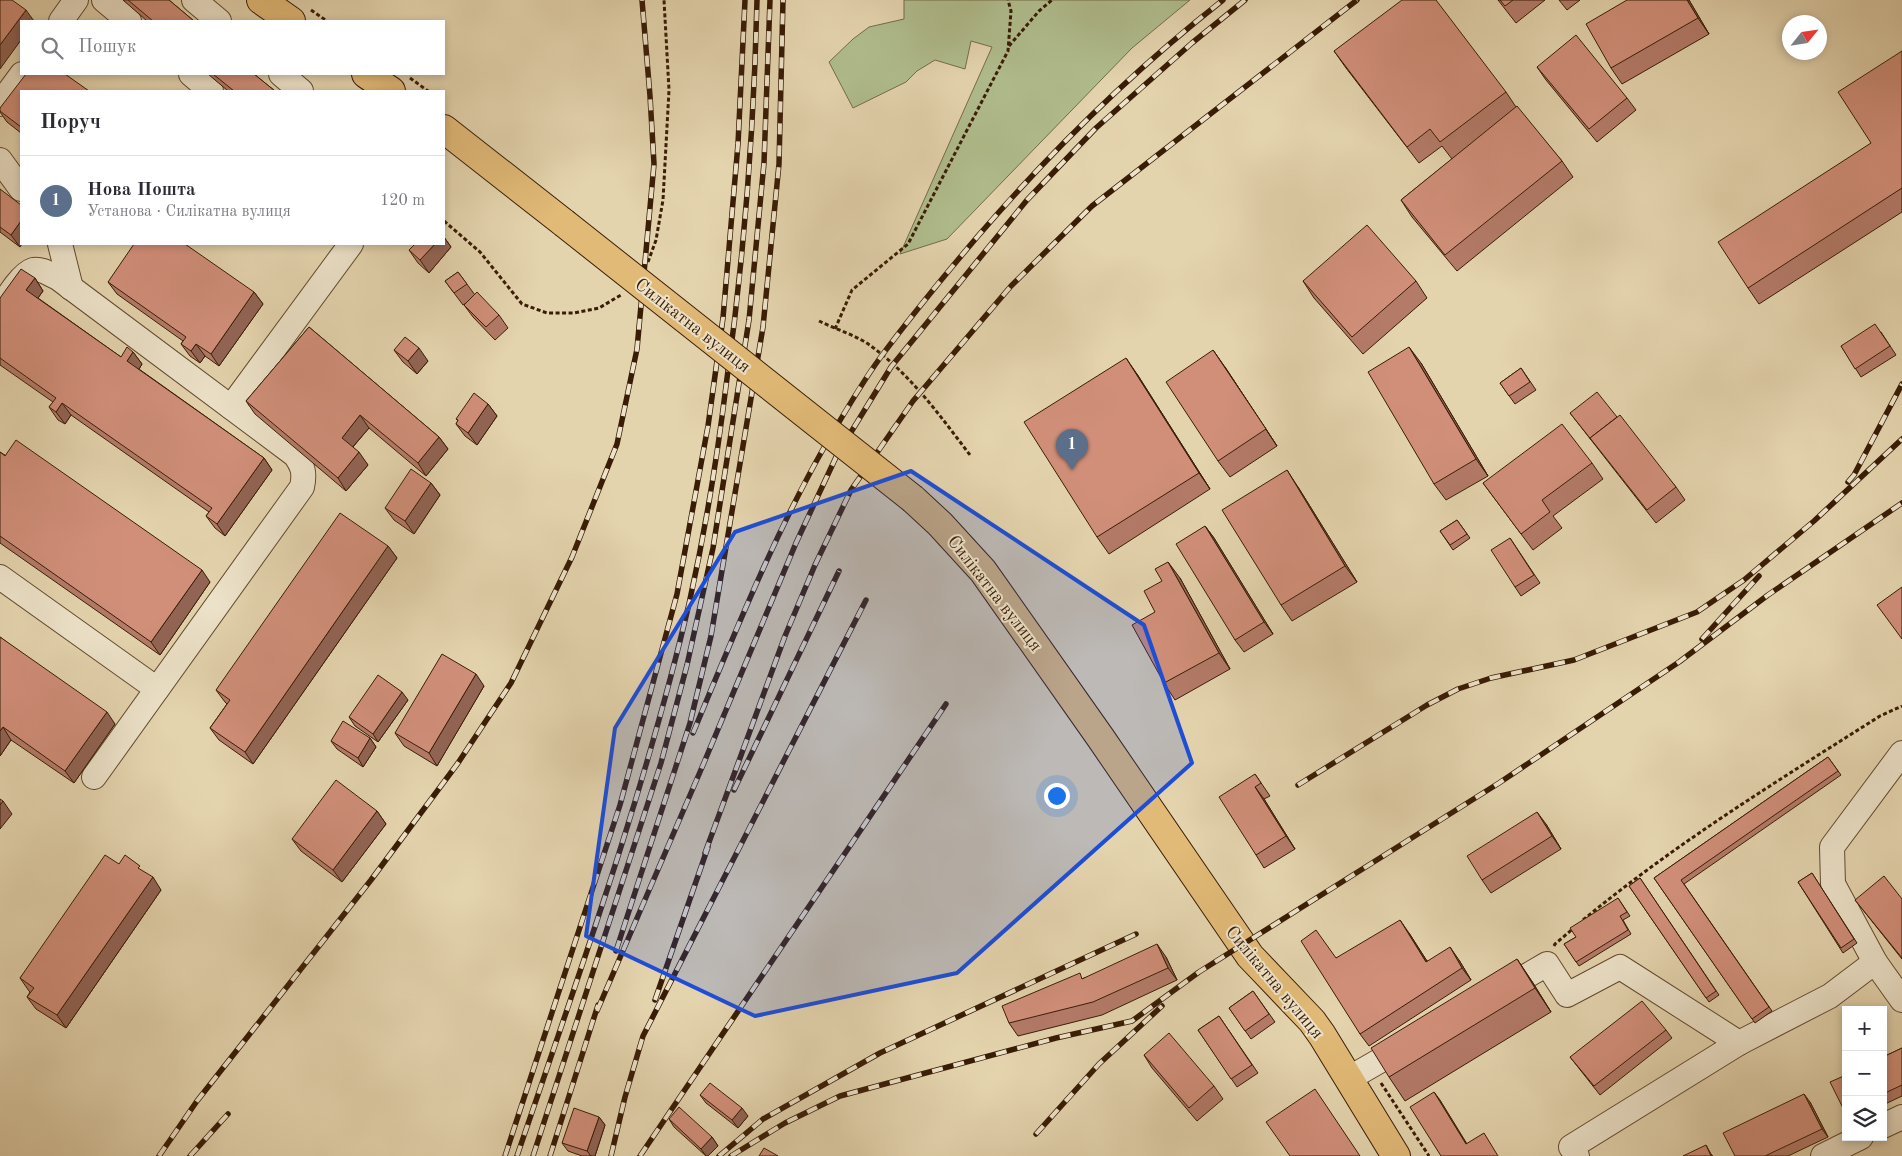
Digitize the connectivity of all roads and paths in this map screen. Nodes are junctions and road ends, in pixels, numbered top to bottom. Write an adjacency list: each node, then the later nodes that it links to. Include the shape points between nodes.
1 (76, 0): 8 (street)
2 (104, 0): 9 (street)
3 (194, 0): 10 (street)
4 (261, 0): 11 (main road)
5 (664, 0): 29 (path, via 668,90 663,200 656,240)
6 (1008, 0): 12 (path, via 1011,11)
7 (1052, 0): 12 (path)
8 (62, 20)
9 (128, 20)
10 (218, 20)
11 (290, 20)
12 (1009, 47): 34 (path, via 908,244 852,290)
13 (21, 75): 22 (street)
14 (192, 75): 18 (street)
15 (282, 75): 19 (street)
16 (368, 75): 20 (main road)
17 (405, 75): 21 (path)
18 (210, 90)
19 (300, 90)
20 (390, 90)
21 (427, 90)
22 (0, 104)
23 (445, 129): 48 (main road, Силікатна вулиця, bridge, via 913,499 961,545 1006,602 1248,954 1312,1021)
24 (0, 160): 25 (street)
25 (20, 188)
26 (445, 222): 31 (path, via 480,252 522,304 548,312 574,314 599,308)
27 (60, 245): 30 (street)
28 (350, 245): 35 (street)
29 (646, 266)
30 (71, 288): 32 (street, via 47,272 34,270 24,275); 35 (street)
31 (627, 291)
32 (0, 309)
33 (819, 321): 34 (path)
34 (835, 329): 36 (path, via 870,346 901,372)
35 (231, 407): 38 (street, via 295,455 305,475 302,487)
36 (970, 455)
37 (0, 577): 38 (street)
38 (157, 689): 41 (street)
39 (1902, 706): 43 (path, via 1880,716 1761,791 1621,889 1555,944)
40 (1902, 753): 42 (street, via 1832,847 1833,884)
41 (94, 777)
42 (1875, 962): 44 (street); 47 (street, via 1830,996)
43 (1548, 964): 45 (street); 47 (street, via 1567,995 1620,967)
44 (1902, 1000)
45 (1479, 1003)
46 (1428, 1033): 48 (street)
47 (1739, 1043): 53 (street, via 1571,1147)
48 (1348, 1079): 52 (main road, Силікатна вулиця)
49 (1902, 1117): 50 (street)
50 (1887, 1124)
51 (1853, 1141): 54 (street)
52 (1396, 1156)
53 (1577, 1156)
54 (1823, 1156)

